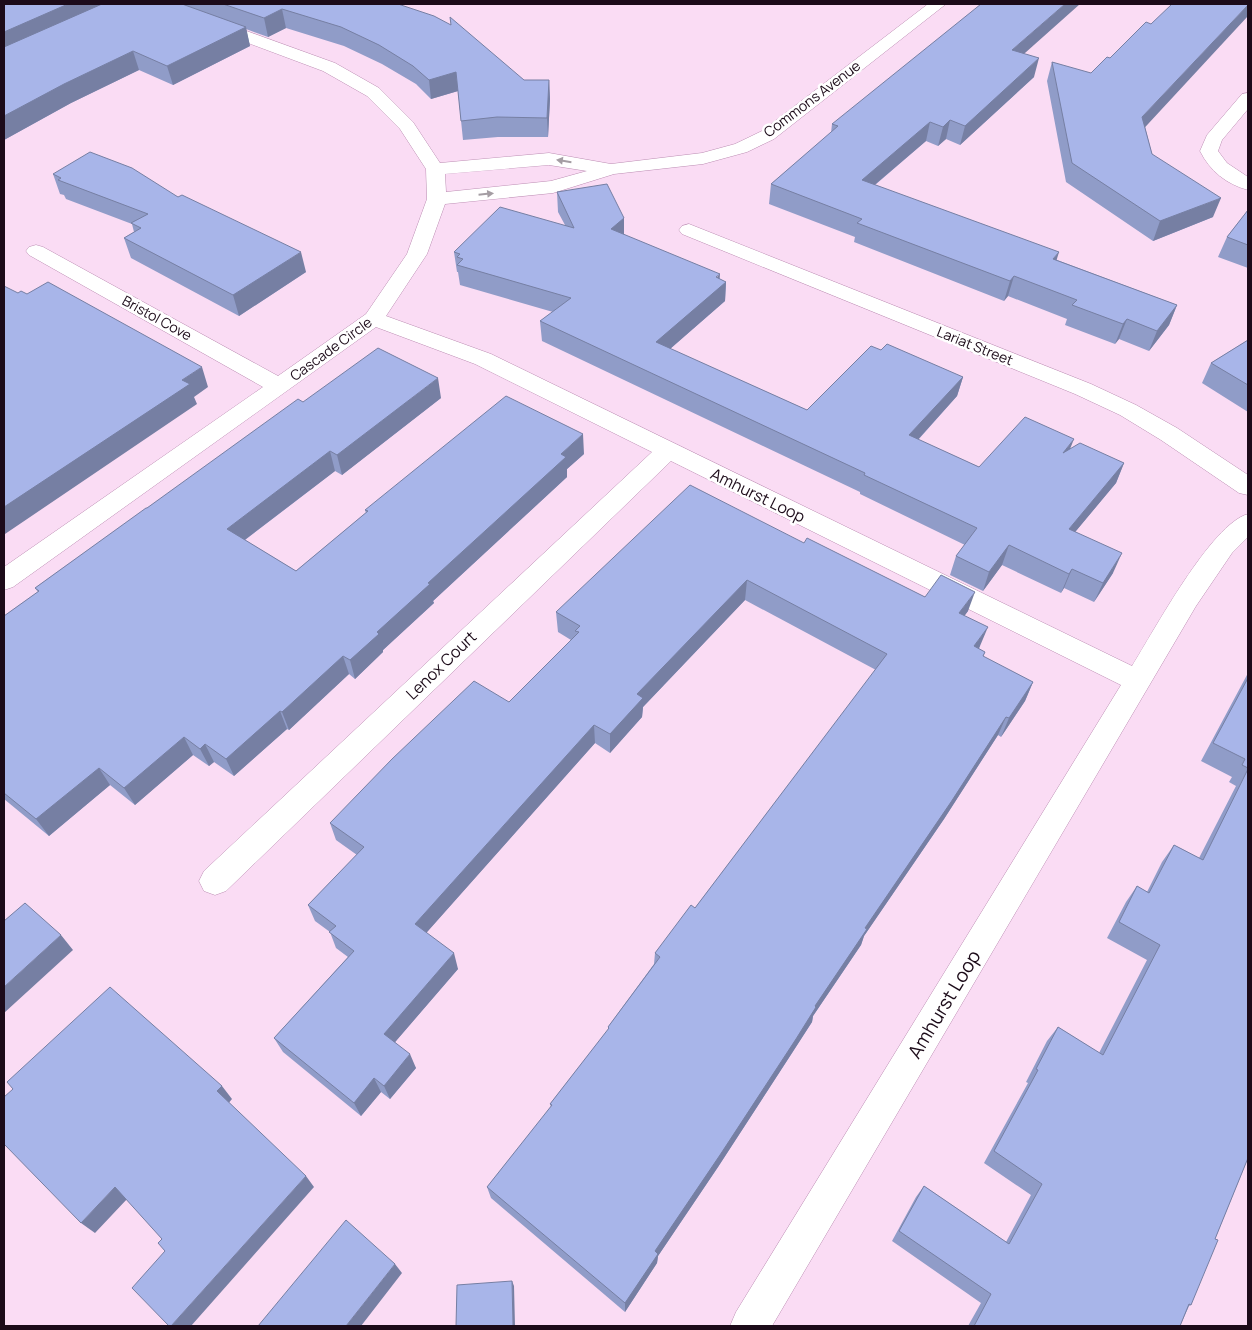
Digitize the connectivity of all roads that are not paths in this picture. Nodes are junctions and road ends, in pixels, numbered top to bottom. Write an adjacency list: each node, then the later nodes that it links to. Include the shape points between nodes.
1 (158, 4): 4 (street, Cascade Circle, via 329,67 373,92 407,126)
2 (938, 4): 5 (street, Commons Avenue, via 768,135 741,148 703,158)
3 (1248, 98): 6 (street, via 1214,139 1209,151 1215,164)
4 (435, 169): 5 (street, Commons Avenue, one-way to 4, via 549,159); 7 (street, Cascade Circle)
5 (612, 169): 7 (street, Commons Avenue, one-way to 5, via 553,187)
6 (1248, 184)
7 (437, 199): 10 (street, Cascade Circle, via 417,254)
8 (689, 230): 13 (street, Lariat Street, via 1128,410)
9 (36, 251): 11 (street, Bristol Cove)
10 (374, 318): 11 (street, Cascade Circle); 12 (street, Amhurst Loop, via 483,359)
11 (279, 386): 15 (street, Cascade Circle)
12 (668, 450): 16 (street, Amhurst Loop); 17 (street, Lenox Court)
13 (1248, 487)
14 (1248, 523): 16 (street, Amhurst Loop, via 1223,546 1186,599)
15 (4, 580)
16 (1138, 681): 18 (street, Amhurst Loop)
17 (215, 880)
18 (750, 1326)

